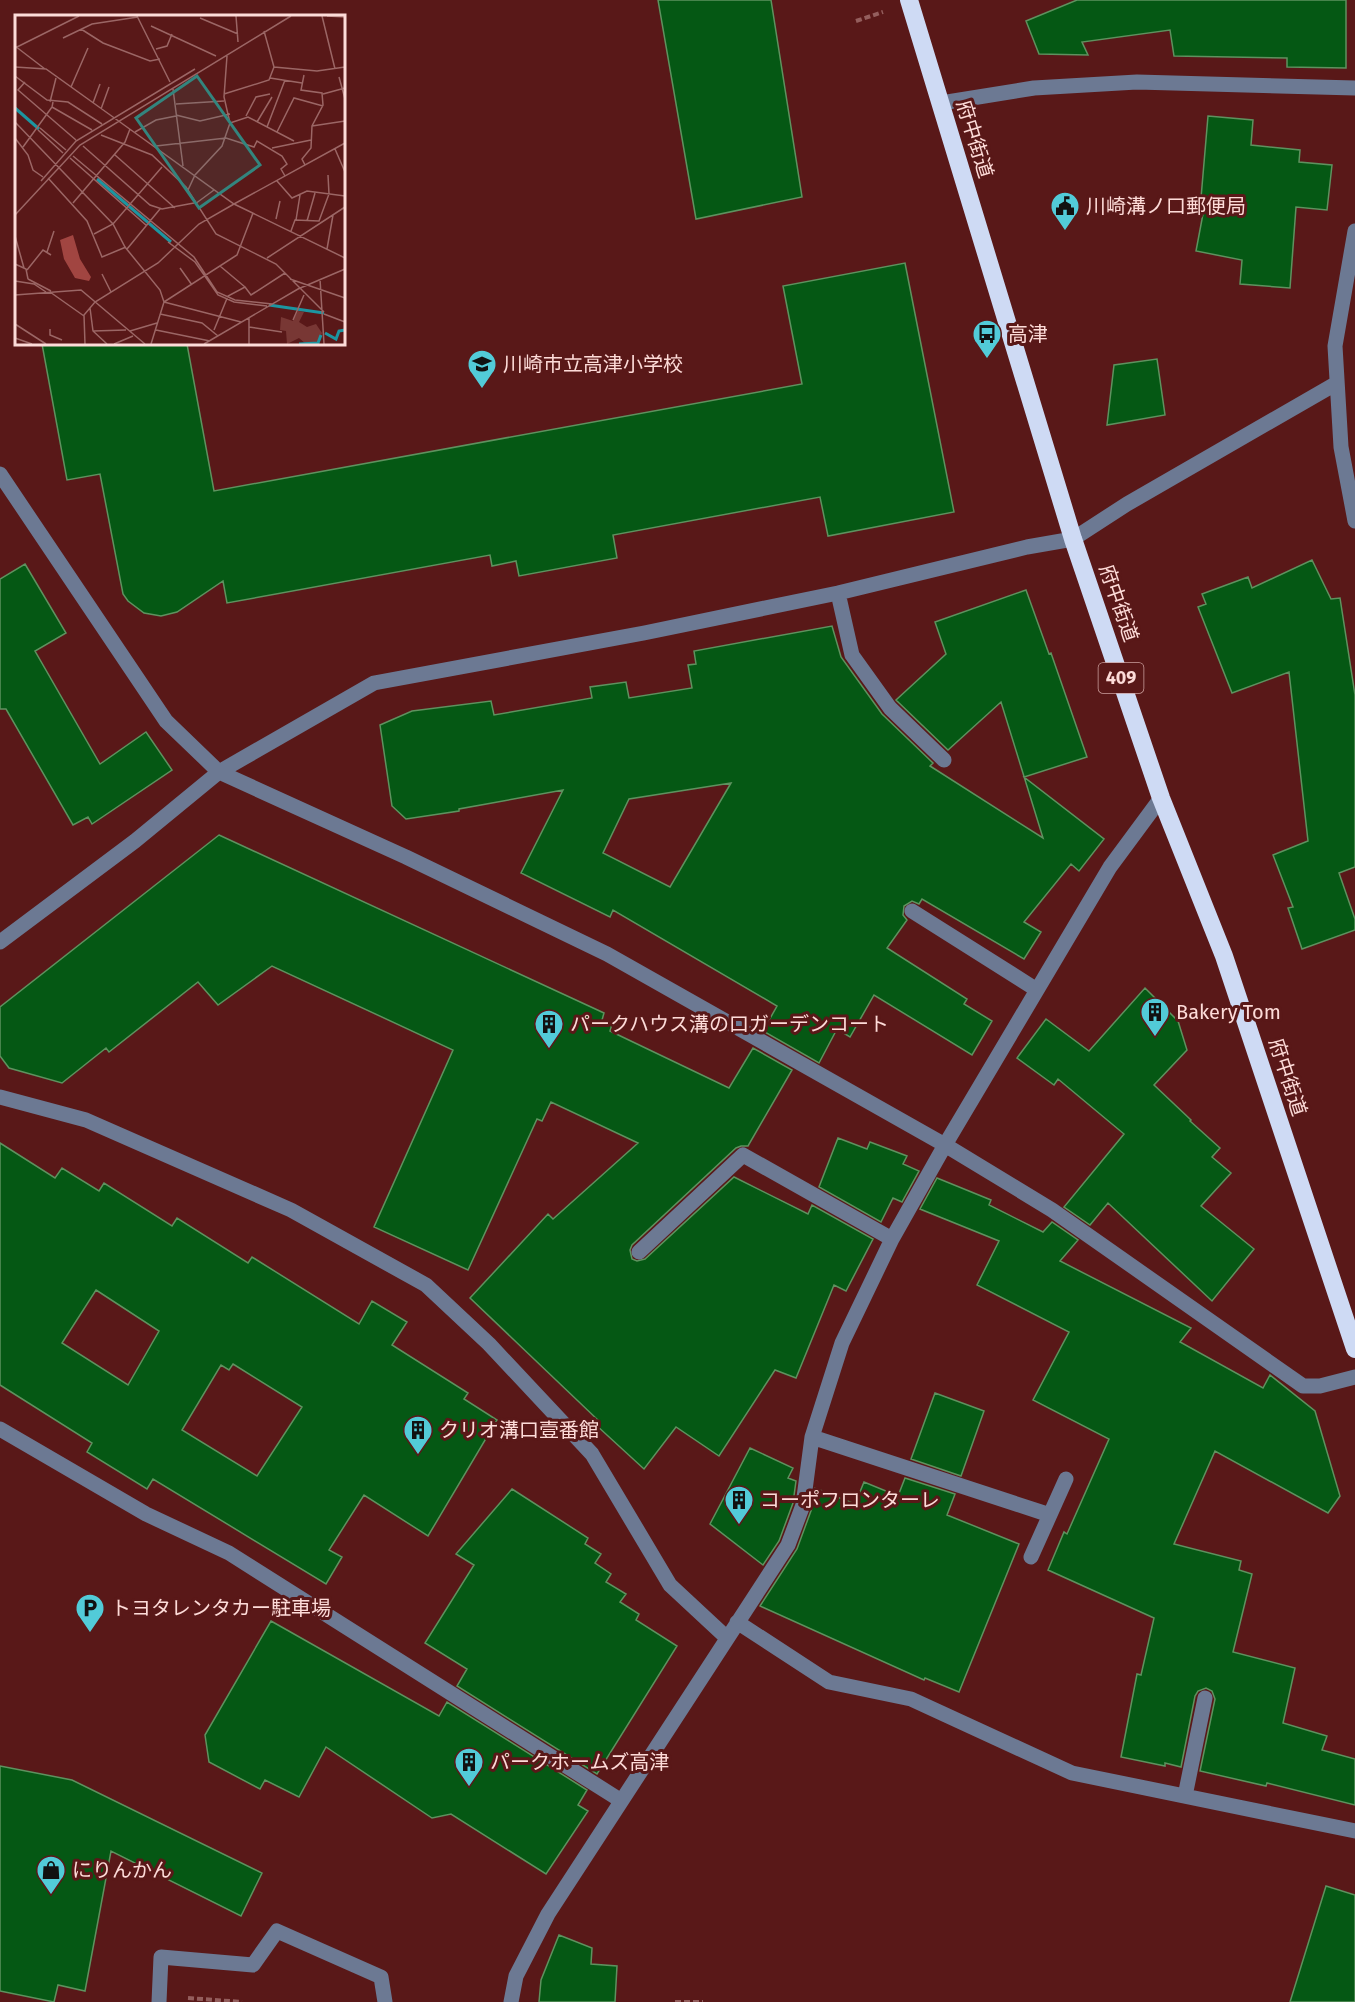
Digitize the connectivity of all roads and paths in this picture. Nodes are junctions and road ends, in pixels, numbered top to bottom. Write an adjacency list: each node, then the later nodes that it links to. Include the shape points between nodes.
1 (909, 0): 3 (highway, 府中街道 / 409)
2 (1355, 87): 3 (street, via 1137,82 1034,88)
3 (941, 103): 8 (highway, 府中街道 / 409)
4 (1355, 231): 5 (street, via 1335,346)
5 (1337, 383): 7 (street, via 1341,447); 8 (street)
6 (0, 474): 11 (street, via 166,721)
7 (1355, 521)
8 (1073, 539): 9 (street); 12 (highway, 府中街道 / 409)
9 (838, 593): 10 (street, via 852,655 890,708); 11 (street, via 374,683)
10 (944, 760)
11 (219, 771): 14 (street, via 135,841); 17 (street, via 607,954)
12 (1161, 798): 15 (street, via 1110,867); 20 (highway, 府中街道 / 409, via 1224,956)
13 (912, 911): 15 (street)
14 (0, 942)
15 (1037, 990): 17 (street)
16 (0, 1097): 28 (street, via 86,1120 291,1210 426,1285 489,1344 592,1454 670,1585)
17 (945, 1145): 18 (street); 21 (street, via 1052,1210 1303,1386)
18 (892, 1239): 19 (street, via 743,1155); 23 (street, via 842,1343)
19 (639, 1252)
20 (1355, 1349)
21 (1355, 1377)
22 (0, 1428): 31 (street, via 146,1514 229,1553)
23 (812, 1437): 25 (street); 27 (street, via 803,1505 788,1545)
24 (1066, 1479): 25 (street)
25 (1050, 1515): 26 (street)
26 (1030, 1557)
27 (737, 1622): 28 (street); 30 (street, via 829,1682 911,1699 1072,1773)
28 (727, 1638): 31 (street)
29 (1205, 1698): 30 (street)
30 (1185, 1796): 32 (street)
31 (620, 1800): 35 (street, via 548,1914 516,1976)
32 (1355, 1831)
33 (159, 2002): 34 (street, via 161,1958 254,1965 277,1931 381,1977)
34 (385, 2002)
35 (511, 2002)
36 (675, 2002): 37 (path)
37 (703, 2002)

